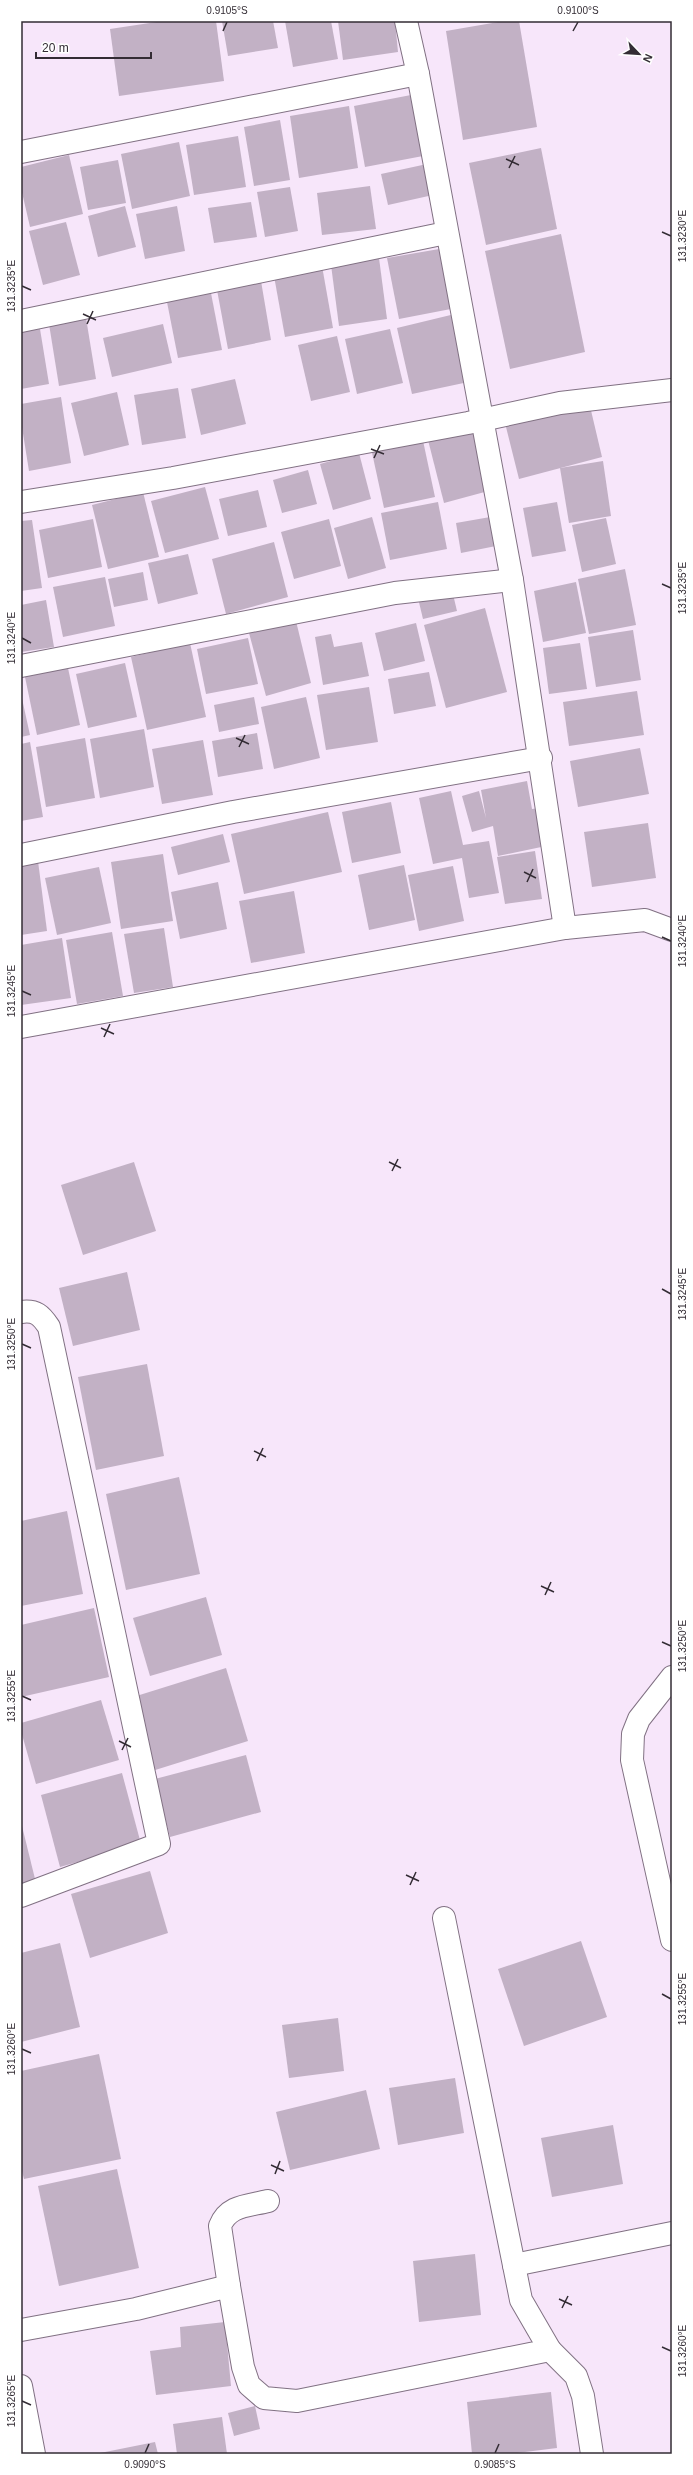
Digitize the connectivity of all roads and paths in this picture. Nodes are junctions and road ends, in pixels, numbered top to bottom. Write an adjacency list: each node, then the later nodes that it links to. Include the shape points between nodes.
1 (406, 21): 2 (street)
2 (418, 74): 3 (street); 4 (street)
3 (21, 152)
4 (446, 233): 5 (street); 7 (street)
5 (21, 321)
6 (672, 390): 7 (street, via 560,403)
7 (484, 419): 8 (street, via 173,478); 9 (street)
8 (21, 502)
9 (512, 580): 10 (street, via 395,593); 11 (street)
10 (21, 666)
11 (541, 758): 12 (street, via 233,812); 13 (street)
12 (21, 856)
13 (565, 928): 14 (street, via 645,920); 15 (street)
14 (672, 930)
15 (21, 1027)
16 (21, 1312): 18 (street, via 31,1310 42,1315 49,1326 159,1844)
17 (672, 1677): 20 (street, via 639,1719 633,1734 632,1760)
18 (21, 1896)
19 (444, 1918): 23 (street)
20 (672, 1940)
21 (268, 2201): 24 (street, via 229,2211 223,2218 220,2226)
22 (672, 2233): 23 (street)
23 (514, 2266): 26 (street, via 520,2300)
24 (229, 2286): 25 (street, via 136,2308); 26 (street, via 243,2367 249,2384 264,2398 297,2401)
25 (21, 2330)
26 (550, 2350): 29 (street, via 576,2376 584,2396)
27 (21, 2386): 28 (street)
28 (34, 2454)
29 (592, 2454)

